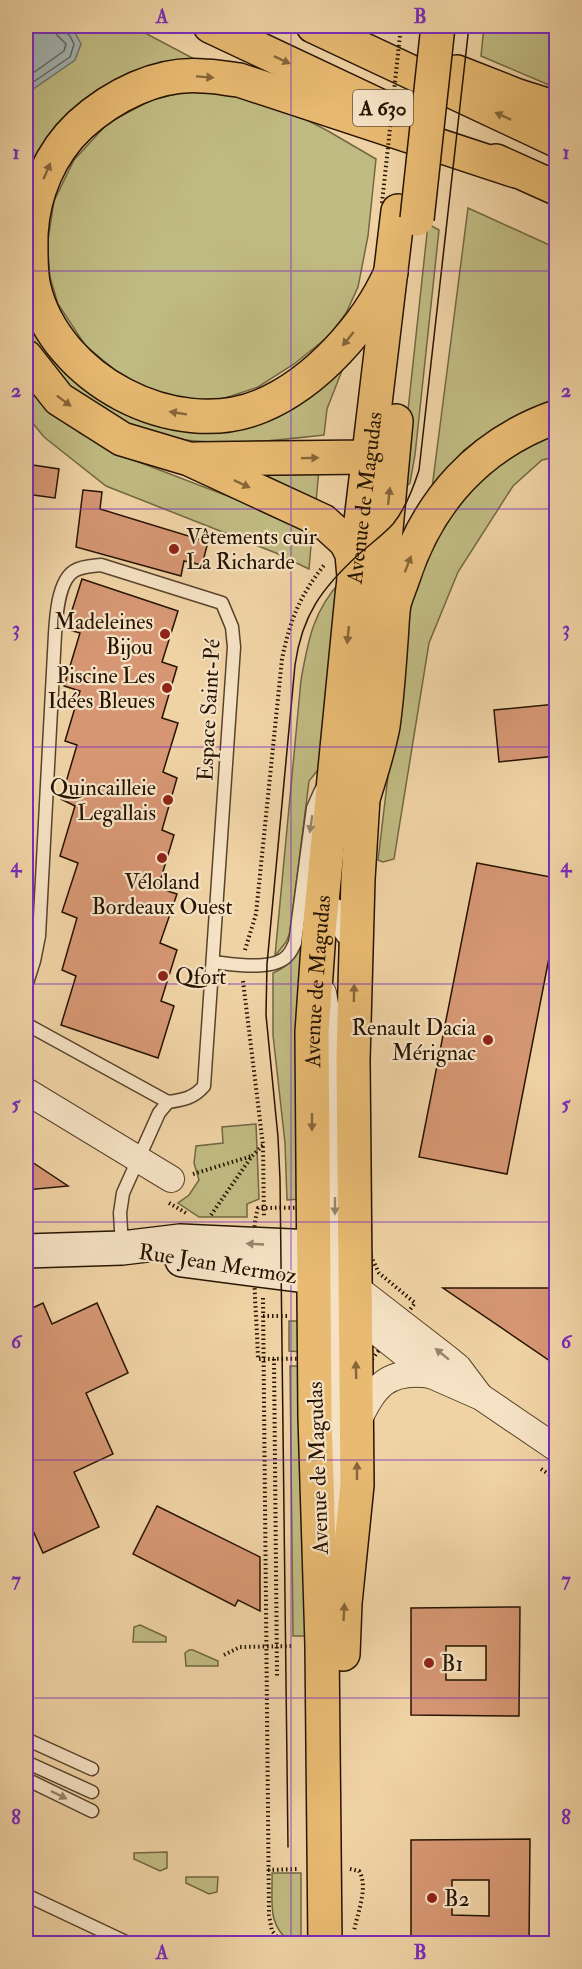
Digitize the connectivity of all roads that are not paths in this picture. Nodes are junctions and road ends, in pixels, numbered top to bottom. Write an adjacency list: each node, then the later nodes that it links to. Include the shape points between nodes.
1 (210, 26): 8 (main road, A 630, one-way to 8)
2 (313, 26): 7 (main road, A 630, one-way to 2)
3 (335, 26): 6 (main road)
4 (418, 26): 10 (main road, Avenue de Magudas)
5 (438, 26): 10 (main road, Avenue de Magudas, bridge)
6 (556, 108)
7 (556, 140)
8 (516, 171): 9 (main road, A 630); 11 (main road, one-way to 8, via 370,312 338,351 313,373 261,406 199,417 160,410 122,394 92,375 63,345 34,288 32,215 53,157 72,132 120,96 174,77 201,75 239,80)
9 (556, 188)
10 (399, 211): 11 (main road, Avenue de Magudas); 14 (main road, Avenue de Magudas)
11 (391, 272): 15 (main road, Avenue de Magudas)
12 (26, 357): 16 (main road, one-way to 16, via 59,399 122,439)
13 (556, 417): 19 (main road, one-way to 13, via 383,726 394,604 422,531 439,503 472,466 504,442)
14 (395, 428): 15 (main road, via 384,451); 19 (main road, Avenue de Magudas, one-way to 14)
15 (368, 458): 16 (main road, one-way to 15); 17 (main road, Avenue de Magudas)
16 (189, 459): 17 (main road, one-way to 17, via 323,521 346,542 352,554)
17 (354, 577): 18 (main road, Avenue de Magudas, one-way to 18)
18 (334, 772): 20 (lane, via 340,807); 23 (lane, one-way to 23, via 313,808 295,943 287,957 254,966); 32 (main road, Avenue de Magudas, one-way to 32, via 312,1042)
19 (361, 805): 22 (main road, Avenue de Magudas)
20 (339, 856)
21 (338, 888): 22 (lane, via 337,920 341,934 345,940)
22 (355, 942): 32 (main road, Avenue de Magudas, one-way to 22, via 354,1241)
23 (213, 962): 24 (lane, Espace Saint-Pé, via 234,647 232,627 222,603 101,565 87,566 72,572 57,606 39,936); 27 (lane, Espace Saint-Pé, via 204,1086 196,1095)
24 (26, 986)
25 (26, 1024): 27 (lane)
26 (26, 1090): 28 (street)
27 (168, 1102): 28 (lane)
28 (138, 1158): 29 (street); 30 (lane, via 123,1193)
29 (171, 1179)
30 (122, 1248): 31 (main road, Rue Jean Mermoz); 32 (main road, Rue Jean Mermoz); 32 (main road, Rue Jean Mermoz, one-way to 30, via 189,1241)
31 (26, 1251)
32 (328, 1288): 33 (street); 34 (street, one-way to 32, via 447,1358); 35 (main road, Avenue de Magudas, one-way to 32); 37 (main road, via 336,1489); 46 (main road, Avenue de Magudas, via 315,1418)
33 (431, 1375): 34 (street); 35 (street, via 403,1373 390,1379 366,1402)
34 (481, 1397): 36 (street)
35 (357, 1424): 37 (main road, Avenue de Magudas, one-way to 35, via 357,1485)
36 (556, 1448)
37 (350, 1550): 47 (main road, Avenue de Magudas, one-way to 37, via 343,1644)
38 (26, 1739): 40 (lane)
39 (26, 1762): 42 (lane)
40 (92, 1769)
41 (26, 1779): 43 (lane, one-way to 43)
42 (92, 1792)
43 (92, 1811)
44 (26, 1895): 45 (lane)
45 (130, 1944)
46 (325, 1944)
47 (343, 1944)

